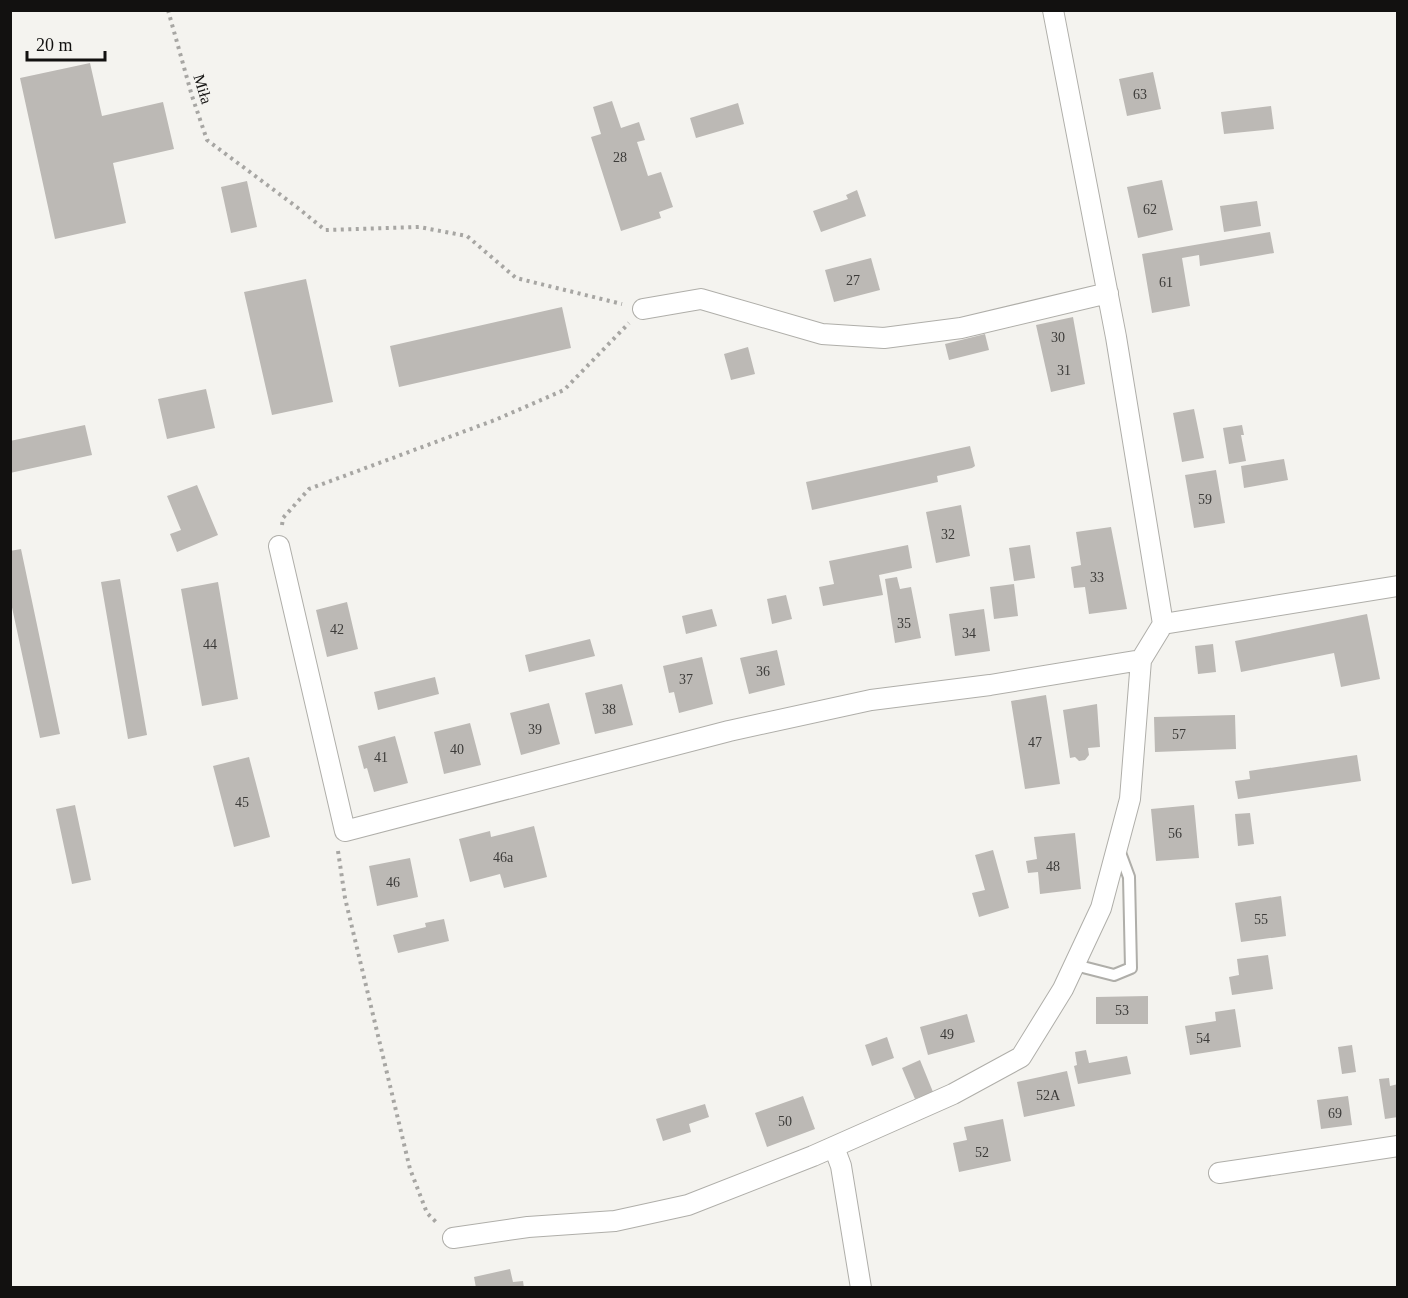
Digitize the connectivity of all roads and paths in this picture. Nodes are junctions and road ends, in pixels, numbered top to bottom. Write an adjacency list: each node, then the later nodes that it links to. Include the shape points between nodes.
1 (168, 10): 4 (path, Miła, via 207,140 325,230 419,226 467,236 516,278)
2 (1053, 10): 3 (street)
3 (1108, 293): 4 (street, via 961,328 884,338 822,334 701,299); 7 (street)
4 (643, 309): 5 (path, via 564,390 309,489 283,518)
5 (279, 546): 9 (street)
6 (1398, 586): 7 (street)
7 (1163, 624): 8 (street)
8 (1140, 660): 9 (street, via 871,700 729,731); 10 (street, via 1130,799)
9 (345, 831): 15 (path, via 338,850 345,898 410,1169 427,1214)
10 (1118, 847): 11 (street, via 1101,908); 11 (lane, via 1129,877 1131,969 1114,975)
11 (1075, 965): 13 (street, via 1021,1057 953,1094)
12 (1398, 1146): 14 (street)
13 (834, 1147): 15 (street, via 688,1205 615,1221 528,1227); 16 (street, via 841,1166)
14 (1219, 1173)
15 (453, 1238)
16 (861, 1287)

